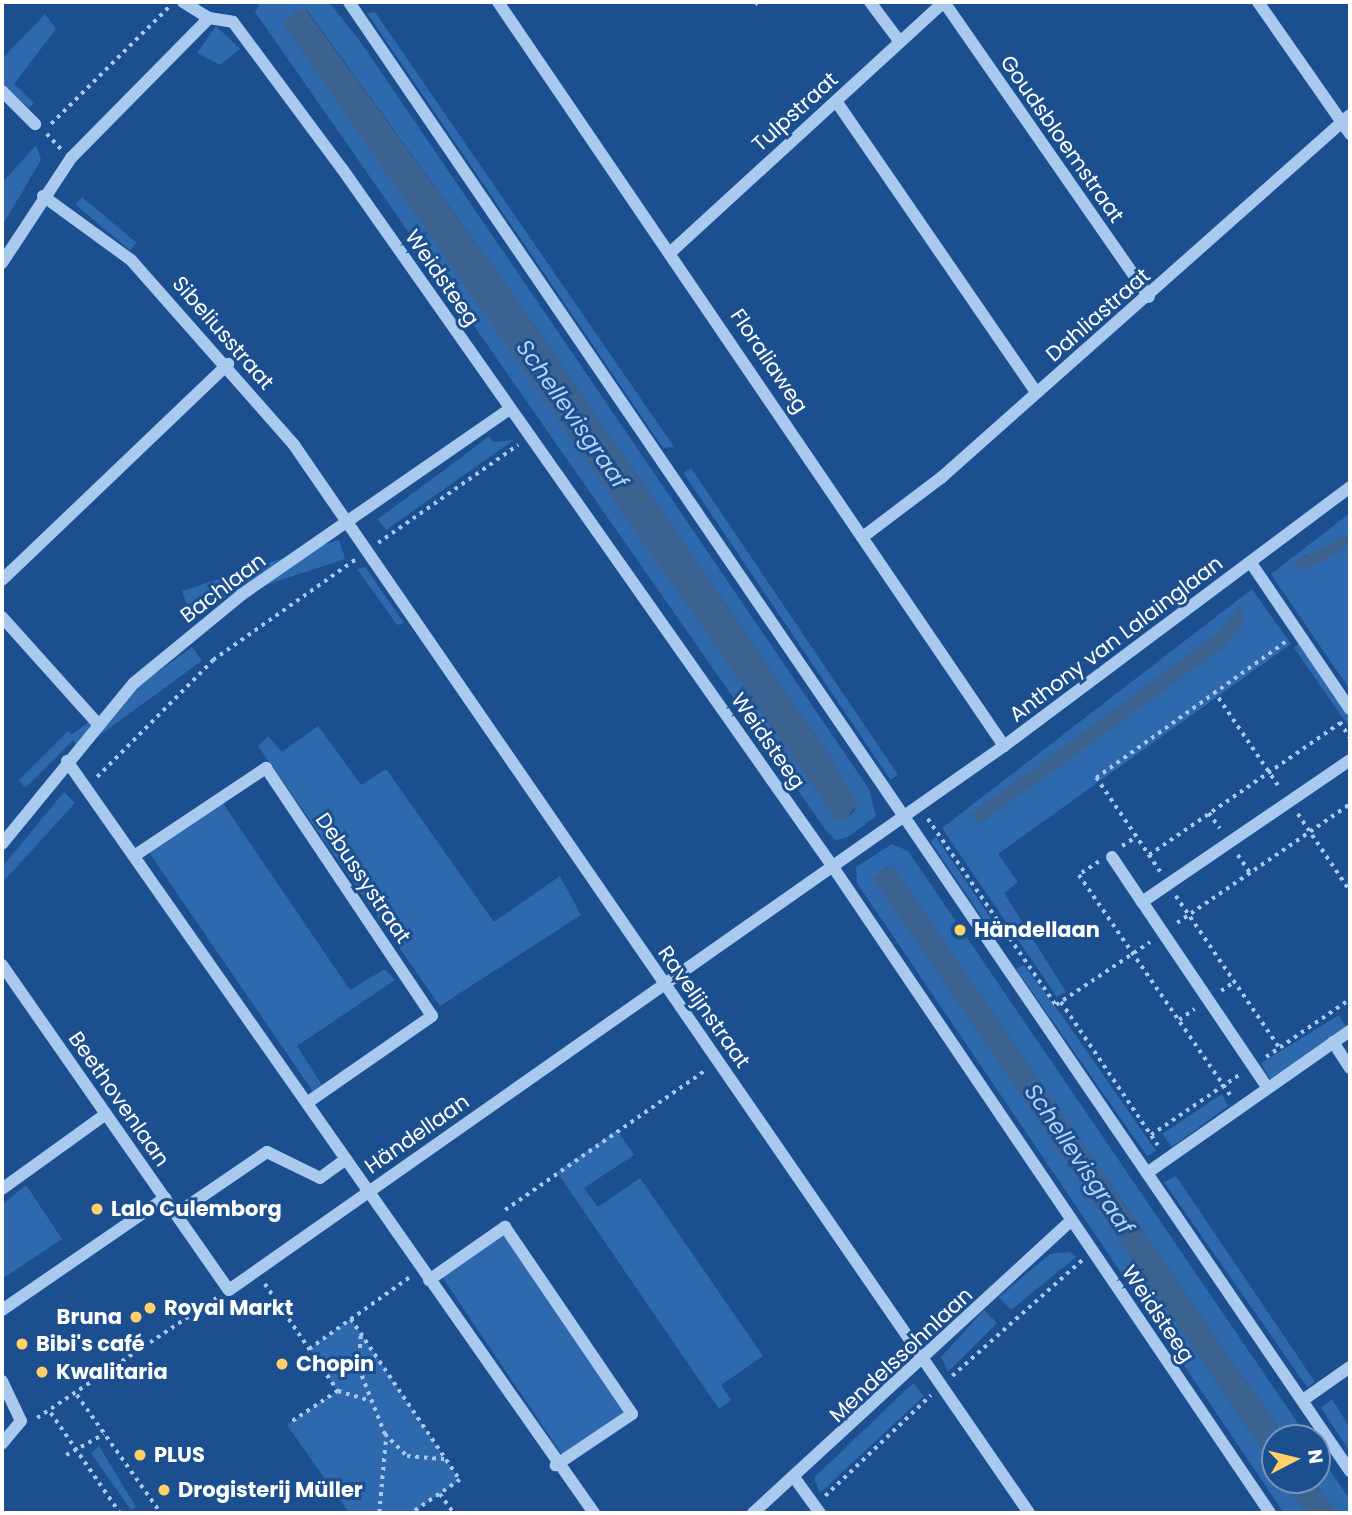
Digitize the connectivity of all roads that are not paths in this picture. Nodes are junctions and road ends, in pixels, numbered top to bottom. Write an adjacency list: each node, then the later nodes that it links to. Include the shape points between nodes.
1 (183, 2): 7 (street, Weidsteeg)
2 (349, 2): 32 (street)
3 (498, 2): 15 (street, Floraliaweg)
4 (870, 2): 8 (street)
5 (944, 2): 8 (street, Tulpstraat); 17 (street, Goudsbloemstraat)
6 (1258, 2): 11 (street)
7 (209, 18): 14 (street, via 71,158); 20 (street, Weidsteeg, via 233,22)
8 (900, 42): 10 (street, Tulpstraat)
9 (2, 91): 12 (street)
10 (836, 101): 15 (street, Tulpstraat); 19 (street)
11 (1346, 119): 13 (street); 17 (street, Dahliastraat)
12 (35, 124)
13 (1350, 134)
14 (43, 197): 16 (street); 18 (street, Sibeliusstraat, via 131,260)
15 (671, 251): 23 (street, Floraliaweg)
16 (2, 262)
17 (1149, 297): 19 (street, Dahliastraat)
18 (228, 364): 22 (street, Sibeliusstraat); 25 (street)
19 (1037, 393): 23 (street, Dahliastraat)
20 (510, 409): 22 (street, Bachlaan); 36 (street, Weidsteeg)
21 (1350, 487): 24 (street, Anthony van Lalainglaan)
22 (347, 523): 28 (street, Bachlaan, via 242,595 134,683); 39 (street, Ravelijnstraat)
23 (864, 536): 29 (street, Floraliaweg)
24 (1251, 563): 27 (street); 29 (street, Anthony van Lalainglaan)
25 (2, 580)
26 (2, 617): 28 (street)
27 (1350, 709)
28 (97, 723): 31 (street, Bachlaan)
29 (1004, 746): 32 (street, Anthony van Lalainglaan)
30 (1350, 760): 37 (street)
31 (67, 761): 33 (street, Bachlaan); 34 (street)
32 (903, 817): 36 (street, Händellaan); 48 (street)
33 (2, 845)
34 (134, 856): 44 (street); 44 (street, Debussystraat, via 267,768 432,1016)
35 (1112, 857): 37 (street)
36 (833, 867): 39 (street, Händellaan); 53 (street, Weidsteeg)
37 (1142, 902): 43 (street)
38 (2, 965): 45 (street, Beethovenlaan)
39 (664, 984): 50 (street, Händellaan); 57 (street, Ravelijnstraat)
40 (1350, 1031): 41 (street)
41 (1333, 1042): 42 (street); 43 (street)
42 (1350, 1068)
43 (1268, 1087): 48 (street)
44 (307, 1102): 46 (street)
45 (106, 1114): 49 (street); 51 (street, Beethovenlaan)
46 (346, 1159): 50 (street); 52 (street, via 320,1178 267,1152)
47 (2, 1172): 49 (street)
48 (1147, 1173): 60 (street)
49 (6, 1186)
50 (369, 1192): 54 (street); 55 (street, Händellaan)
51 (165, 1198): 52 (street, Beethovenlaan); 56 (street)
52 (176, 1213): 55 (street, Beethovenlaan)
53 (1071, 1221): 57 (street, Mendelssohnlaan); 69 (street, Weidsteeg)
54 (425, 1275): 62 (street); 62 (street, via 505,1227 632,1414)
55 (229, 1290)
56 (2, 1310)
57 (924, 1361): 64 (street, Mendelssohnlaan); 68 (street, Ravelijnstraat)
58 (1350, 1367): 60 (street)
59 (2, 1381): 61 (street, via 21,1421)
60 (1303, 1400): 63 (street)
61 (2, 1444)
62 (556, 1465): 65 (street)
63 (1350, 1471)
64 (796, 1480): 66 (street, Mendelssohnlaan); 67 (street)
65 (594, 1513)
66 (753, 1513)
67 (820, 1513)
68 (1029, 1513)
69 (1270, 1513)

